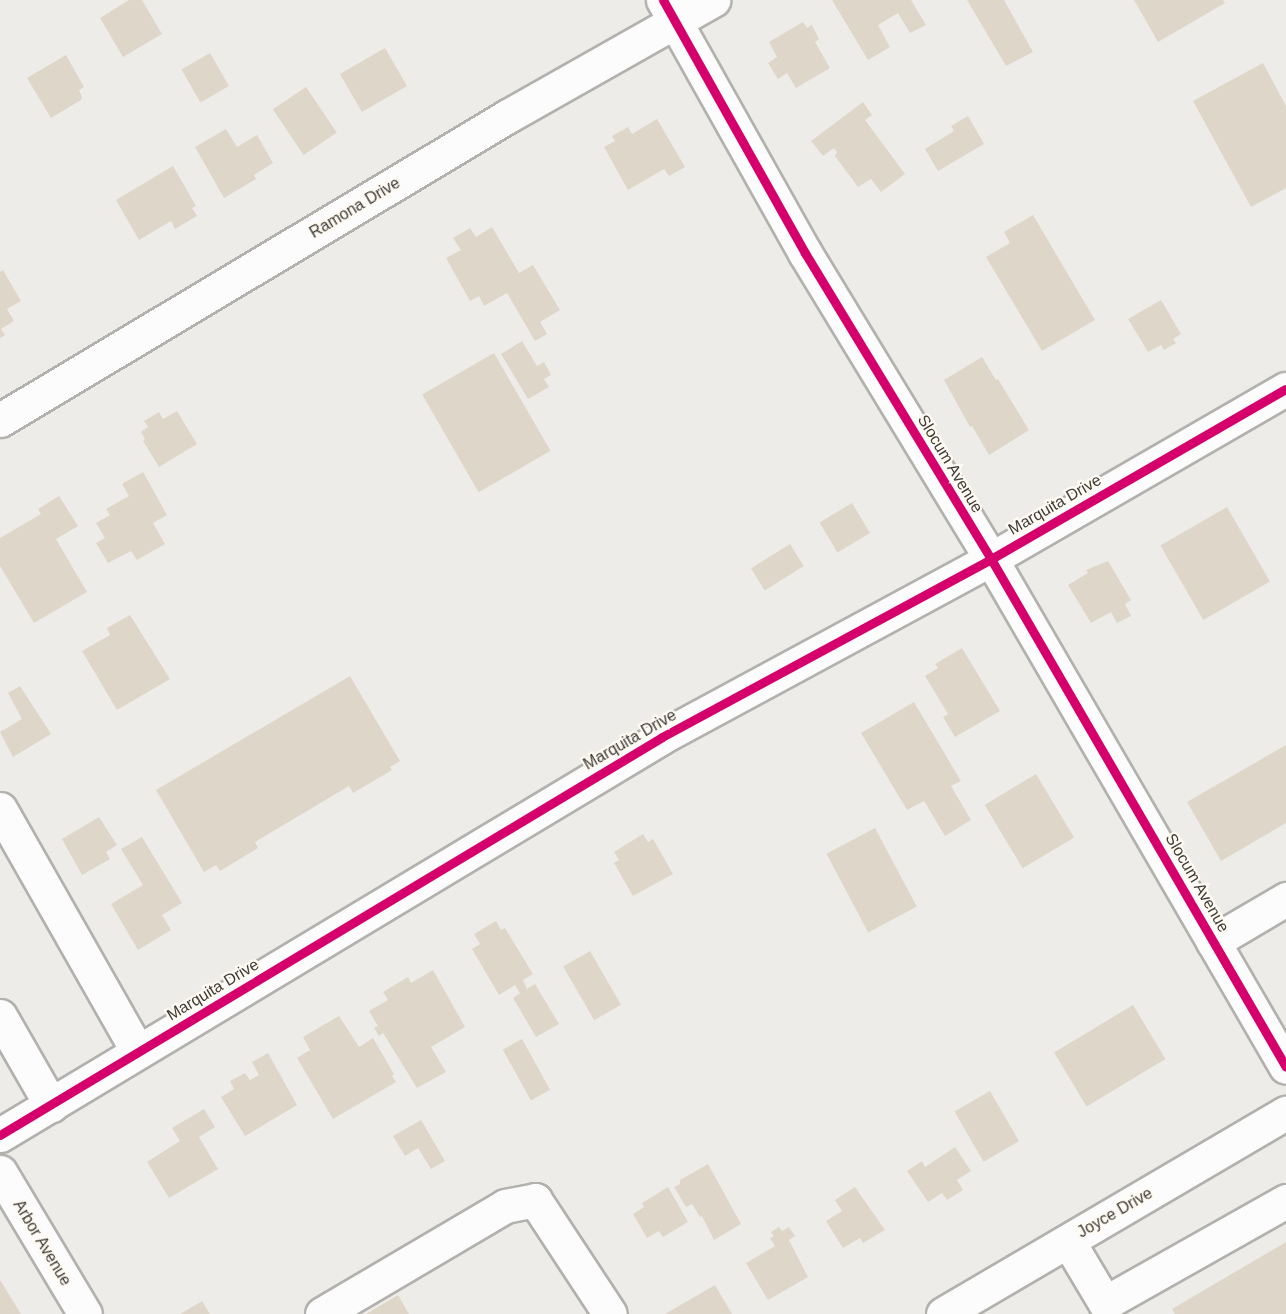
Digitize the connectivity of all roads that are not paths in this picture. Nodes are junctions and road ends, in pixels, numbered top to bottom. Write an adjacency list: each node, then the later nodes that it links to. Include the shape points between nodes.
1 (713, 0): 2 (street, Ramona Drive)
2 (669, 11): 4 (street, Ramona Drive, via 498,122); 5 (street, Slocum Avenue, via 805,253)
3 (1286, 389): 5 (street, Marquita Drive)
4 (0, 420)
5 (991, 559): 8 (street, Slocum Avenue); 10 (street, Marquita Drive, via 662,737)
6 (0, 808): 10 (street)
7 (1286, 898): 8 (street)
8 (1213, 942): 11 (street, Slocum Avenue)
9 (0, 1016): 12 (street)
10 (138, 1052): 12 (street, Marquita Drive)
11 (1286, 1067)
12 (51, 1105): 14 (street, Marquita Drive)
13 (1286, 1113): 17 (street, Joyce Drive)
14 (0, 1135)
15 (0, 1172): 19 (street, Arbor Avenue)
16 (1286, 1201): 18 (street)
17 (1068, 1241): 18 (street, via 1105,1303); 22 (street, Joyce Drive)
18 (1124, 1305)
19 (85, 1314)
20 (321, 1314): 21 (street, via 506,1206 535,1200)
21 (610, 1314)
22 (943, 1314)

